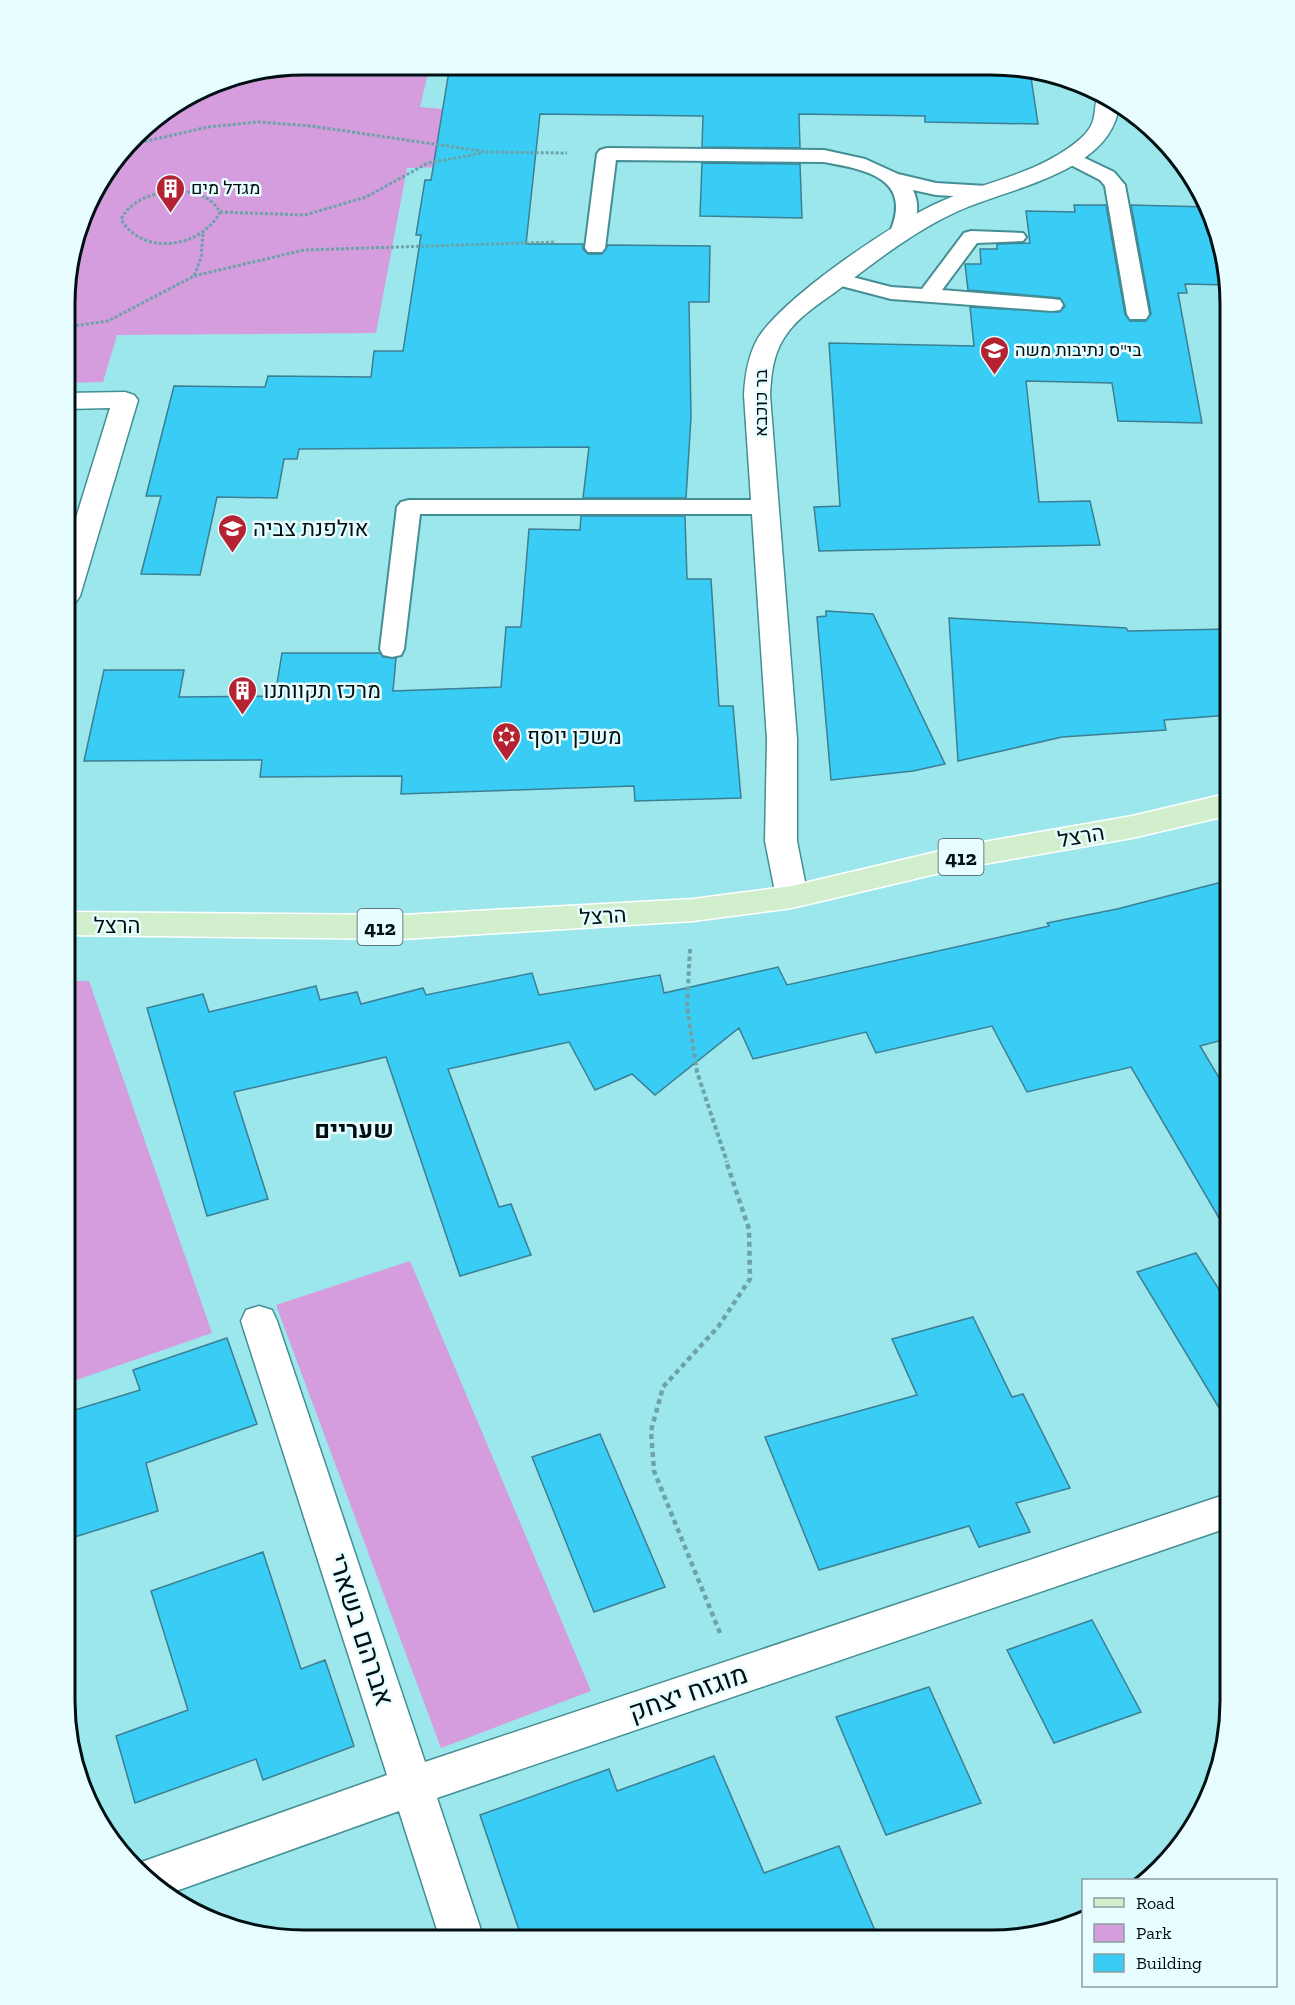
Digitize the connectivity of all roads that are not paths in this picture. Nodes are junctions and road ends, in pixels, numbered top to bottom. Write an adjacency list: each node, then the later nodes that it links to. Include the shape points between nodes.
1 (1108, 107): 2 (street, בר כוכבא, via 1100,132)
2 (1070, 157): 4 (street, בר כוכבא); 11 (lane, via 1107,176 1114,185)
3 (893, 179): 4 (lane, via 936,189); 5 (lane, via 909,204 907,220); 7 (lane, via 857,163 824,156 607,154)
4 (987, 192): 5 (street, בר כוכבא, via 949,206)
5 (899, 234): 8 (street, בר כוכבא)
6 (1016, 237): 9 (lane, via 971,237)
7 (595, 248)
8 (837, 279): 9 (lane, via 891,293); 13 (street, בר כוכבא, via 783,322 762,356 757,395)
9 (928, 296): 10 (lane)
10 (1052, 305)
11 (1138, 314)
12 (75, 400): 14 (street, via 125,400)
13 (765, 507): 15 (lane, via 409,507); 19 (street, בר כוכבא, via 782,747 781,842)
14 (75, 566)
15 (392, 649)
16 (1220, 806): 18 (main road, הרצל / 412)
17 (1220, 822): 18 (main road, הרצל / 412)
18 (1132, 827): 19 (main road, הרצל / 412, via 961,857)
19 (792, 897): 20 (main road, הרצל / 412, via 693,910 403,927)
20 (75, 924)
21 (259, 1321): 23 (street, אברהם בשארי)
22 (1220, 1513): 23 (street, מוגזח יצחק)
23 (412, 1786): 24 (street, מוגזח יצחק); 25 (street, אברהם בשארי)
24 (157, 1877)
25 (459, 1930)

